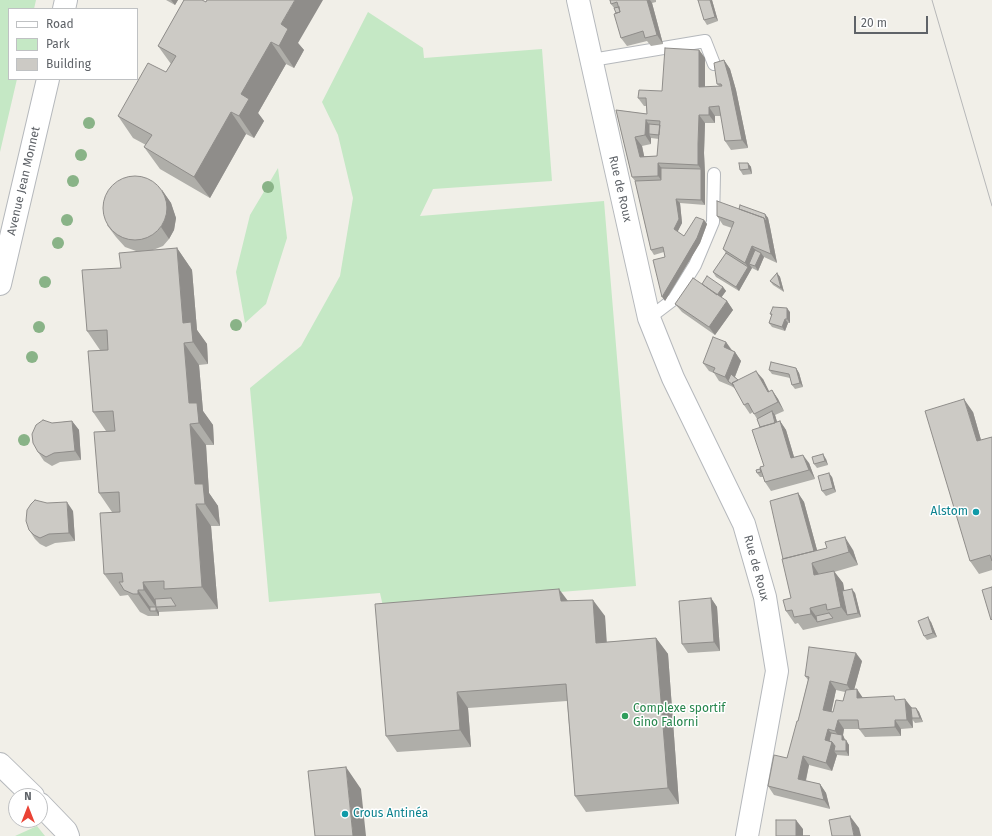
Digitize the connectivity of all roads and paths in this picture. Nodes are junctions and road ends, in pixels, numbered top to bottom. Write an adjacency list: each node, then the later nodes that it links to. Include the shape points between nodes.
1 (578, 0): 2 (street, Rue de Roux)
2 (592, 60): 3 (lane, via 705,41); 7 (street, Rue de Roux)
3 (714, 64)
4 (48, 80): 6 (street, Avenue Jean Monnet)
5 (714, 174): 7 (lane, via 713,222 695,265 674,299)
6 (0, 284)
7 (649, 318): 12 (street, Rue de Roux, via 673,378 744,524 765,597 777,671)
8 (0, 764): 9 (street)
9 (25, 788)
10 (48, 812): 11 (street)
11 (68, 836)
12 (747, 836)

